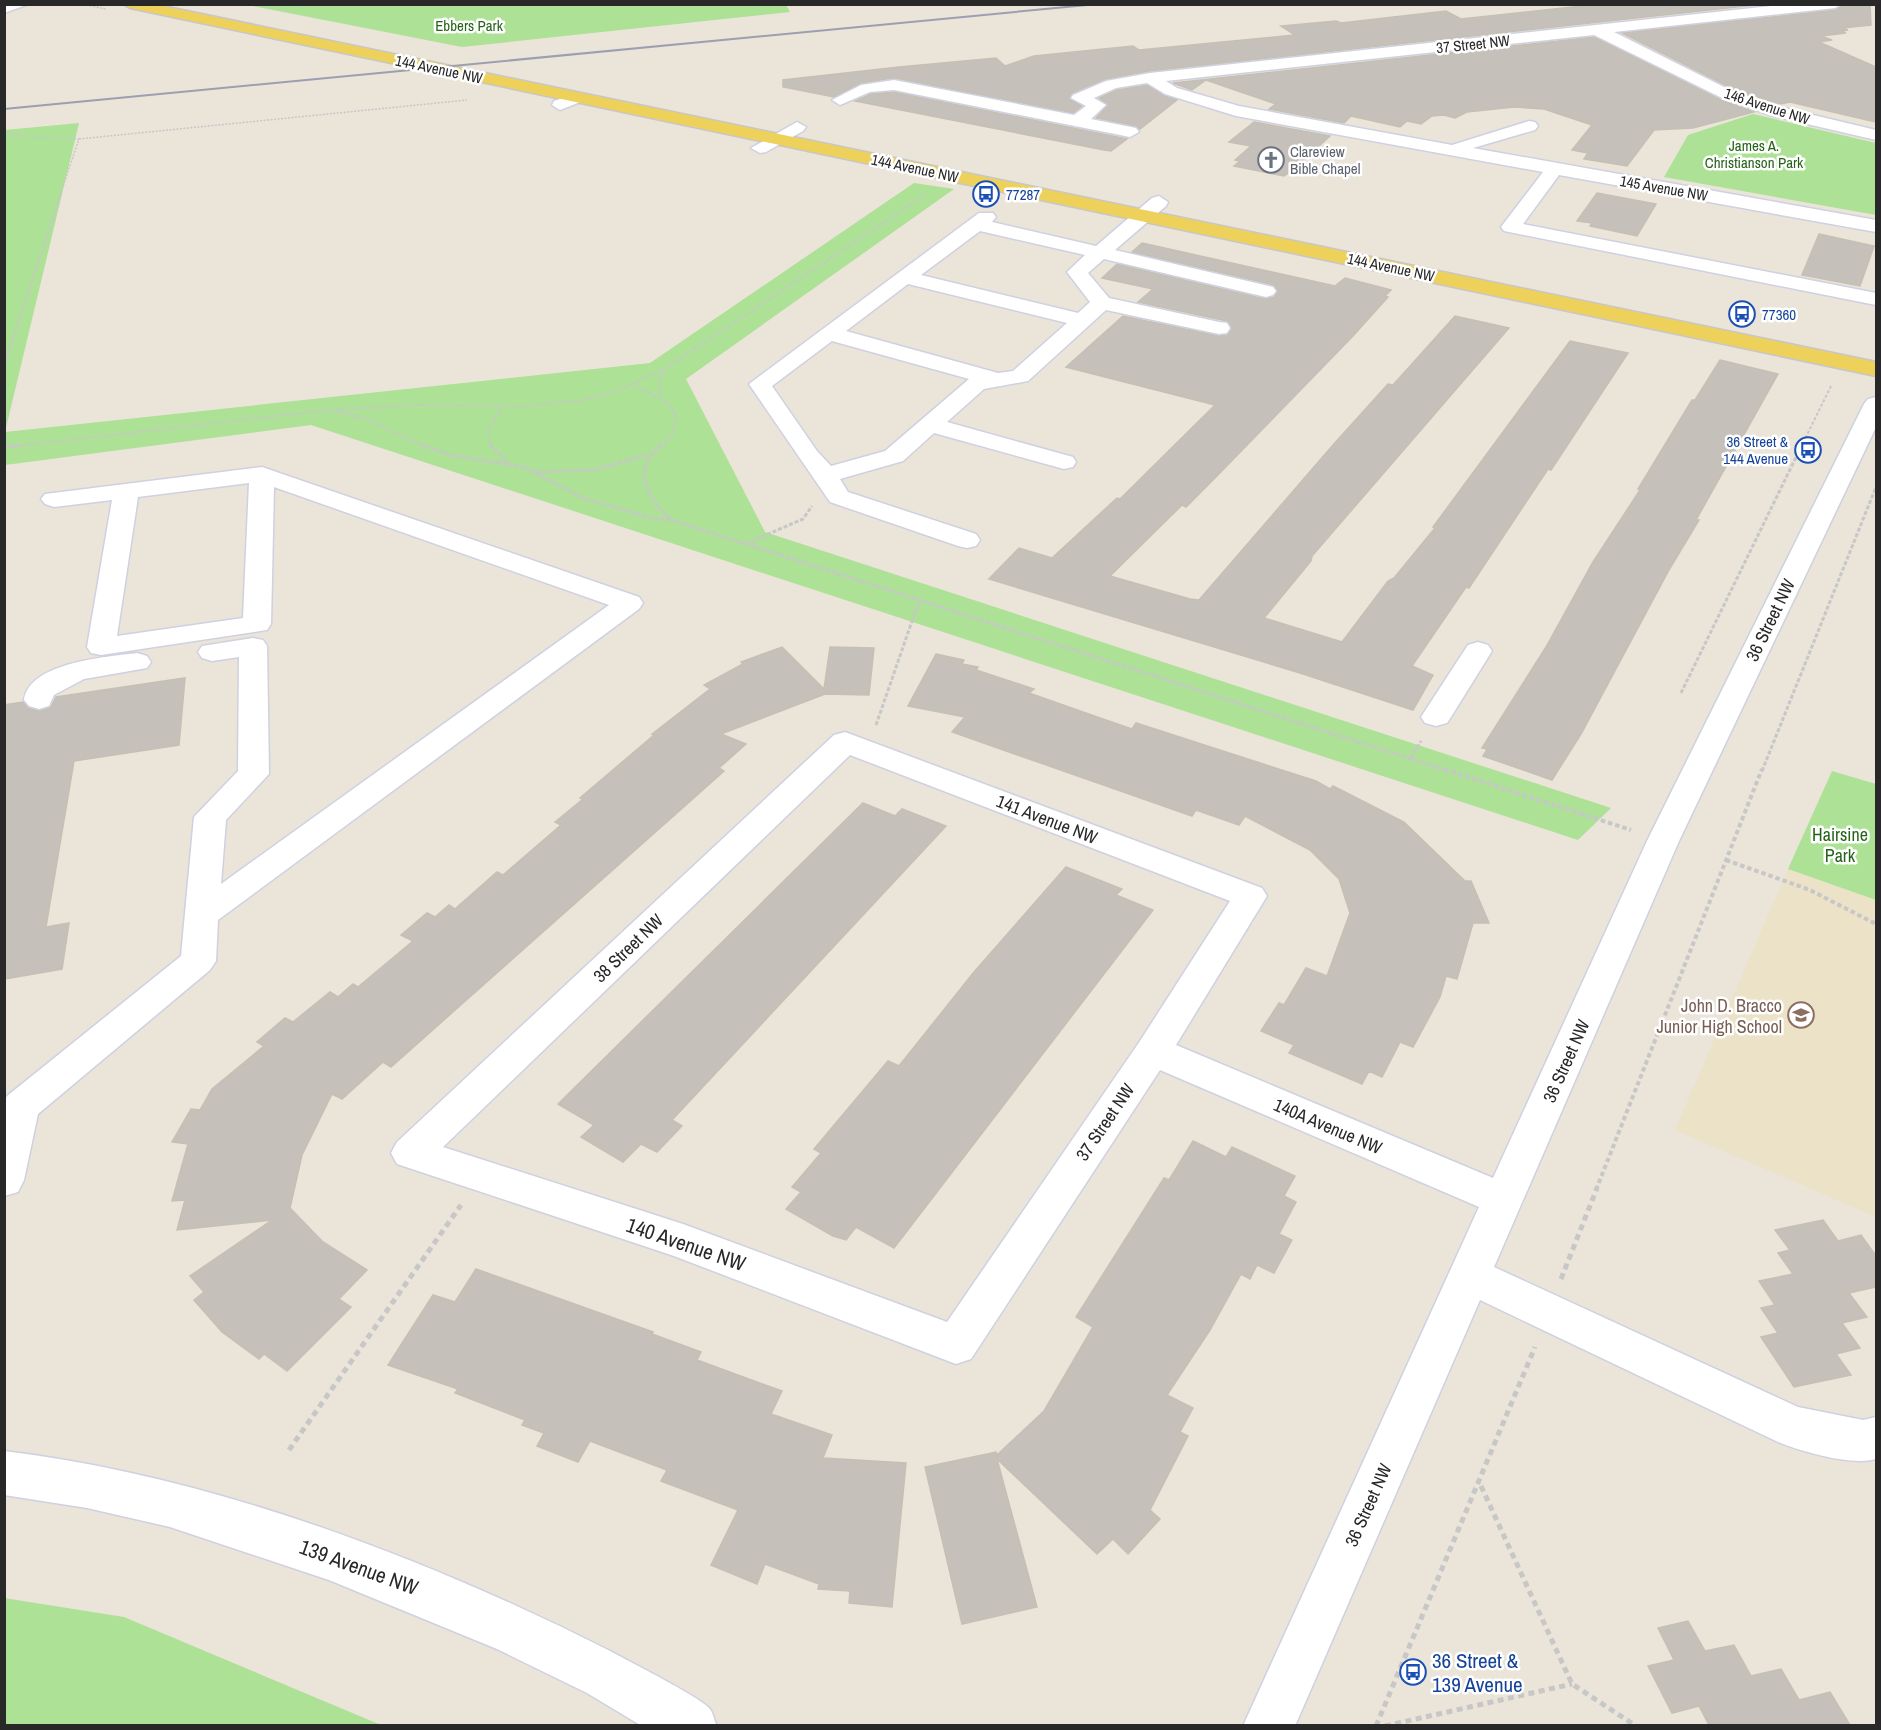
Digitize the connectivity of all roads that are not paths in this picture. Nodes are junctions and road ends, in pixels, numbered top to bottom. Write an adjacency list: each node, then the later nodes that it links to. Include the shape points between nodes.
1 (22, 4): 5 (street)
2 (130, 4): 18 (main road, 144 Avenue NW)
3 (198, 4): 15 (main road, 144 Avenue NW)
4 (1835, 4): 6 (street, 37 Street NW)
5 (4, 9)
6 (1598, 30): 7 (street, 37 Street NW); 17 (street, 146 Avenue NW, via 1728,95 1779,112)
7 (1150, 78): 13 (street, 37 Street NW, via 1112,84 1073,97 1098,105); 19 (street, 145 Avenue NW, via 1171,92 1236,111)
8 (976, 84): 9 (street)
9 (950, 88): 11 (street, via 894,85 867,88); 12 (street)
10 (1046, 98): 12 (street)
11 (840, 100)
12 (1016, 109): 13 (street)
13 (1077, 121): 16 (street)
14 (1529, 126): 19 (street, 145 Avenue NW)
15 (796, 127): 18 (street); 21 (main road, 144 Avenue NW)
16 (1130, 132)
17 (1876, 135)
18 (768, 143): 22 (main road, 144 Avenue NW)
19 (1451, 149): 20 (street, 145 Avenue NW)
20 (1555, 168): 23 (street, 145 Avenue NW); 28 (street, via 1511,227)
21 (1159, 202): 22 (street); 25 (main road, 144 Avenue NW)
22 (1142, 215): 24 (street); 33 (main road, 144 Avenue NW)
23 (1876, 226)
24 (1099, 253): 26 (street, via 981,220); 27 (street); 29 (street, via 1077,272)
25 (1447, 261)
26 (905, 277): 30 (street); 32 (street)
27 (1266, 291)
28 (1876, 299)
29 (1102, 303): 30 (street); 31 (street)
30 (1083, 321): 34 (street, via 1020,376)
31 (1219, 328)
32 (829, 333): 34 (street); 39 (street, via 760,384 808,456)
33 (1876, 369)
34 (997, 380): 36 (street, via 977,384)
35 (1876, 404): 53 (street, 36 Street NW, via 1664,841)
36 (930, 425): 37 (street); 39 (street, via 894,456)
37 (1064, 462)
38 (262, 474): 40 (street); 43 (street); 49 (street, via 629,603)
39 (826, 475): 42 (street, via 839,498)
40 (126, 491): 41 (street); 43 (street, via 101,646)
41 (54, 499)
42 (967, 540)
43 (255, 635): 45 (street, via 86,669 54,679 40,692); 49 (street, via 253,774 210,818)
44 (1478, 651): 46 (street)
45 (39, 700)
46 (1436, 717)
47 (856, 746): 48 (street, 141 Avenue NW); 51 (street, 38 Street NW)
48 (1250, 896): 50 (street, 37 Street NW)
49 (201, 916): 52 (street, via 198,961 21,1107)
50 (1153, 1051): 53 (street, 140A Avenue NW); 55 (street, 37 Street NW)
51 (411, 1153): 55 (street, 140 Avenue NW, via 683,1241)
52 (5, 1172)
53 (1504, 1200): 54 (street, 36 Street NW)
54 (1471, 1276): 56 (street, via 1794,1427 1863,1441); 59 (street, 36 Street NW)
55 (956, 1345)
56 (1876, 1438)
57 (4, 1473): 58 (street, 139 Avenue NW, via 144,1498 260,1531 424,1590 541,1642)
58 (691, 1725)
59 (1269, 1725)

